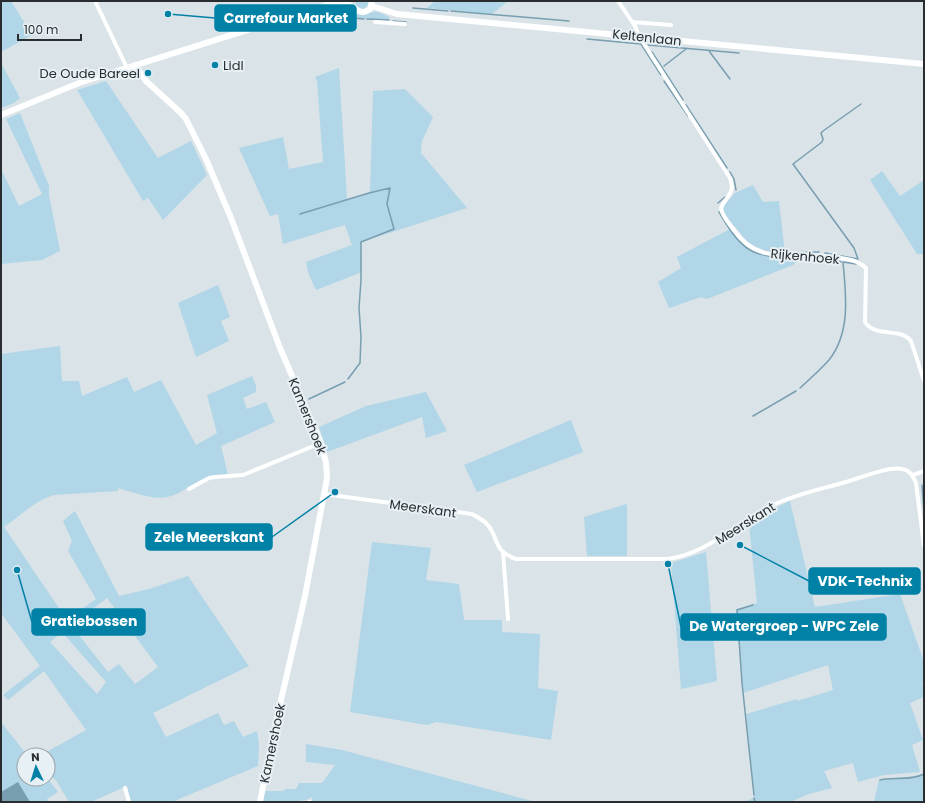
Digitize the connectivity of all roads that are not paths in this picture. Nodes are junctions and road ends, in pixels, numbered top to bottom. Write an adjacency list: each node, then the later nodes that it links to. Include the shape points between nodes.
1 (96, 1): 17 (street)
2 (341, 1): 4 (main road); 8 (main road)
3 (618, 1): 10 (street)
4 (353, 4): 5 (main road, via 358,12 369,10)
5 (372, 4): 6 (main road, Keltenlaan)
6 (391, 13): 11 (street); 14 (main road, Keltenlaan)
7 (340, 15): 8 (street, via 336,21 297,26 291,24)
8 (289, 17): 16 (main road)
9 (375, 22): 11 (street)
10 (632, 22): 13 (street); 14 (street)
11 (391, 23): 12 (street)
12 (405, 24)
13 (671, 26)
14 (639, 36): 15 (main road, Keltenlaan); 19 (street, Rijkenhoek, via 730,178 731,193 721,208 737,234 753,249 772,255 828,256 861,263 866,268 865,322 875,330 908,337)
15 (924, 64)
16 (135, 65): 17 (main road); 20 (main road, Kamershoek, via 146,81 186,119 206,159 280,348)
17 (127, 68): 18 (main road, via 79,83)
18 (1, 115)
19 (924, 381)
20 (321, 443): 23 (street, via 243,475 209,478); 24 (main road, Kamershoek, via 327,478)
21 (924, 471): 22 (street)
22 (913, 475): 25 (street); 26 (street, Meerskant, via 905,469 896,468 785,499 754,515 719,540 702,549 674,558 516,558)
23 (189, 489)
24 (324, 494): 26 (street, Meerskant, via 472,514 486,522); 30 (main road, Kamershoek, via 305,596)
25 (924, 546)
26 (503, 552): 27 (street, Meerskant)
27 (508, 619)
28 (125, 788): 29 (street)
29 (129, 802)
30 (260, 802)

